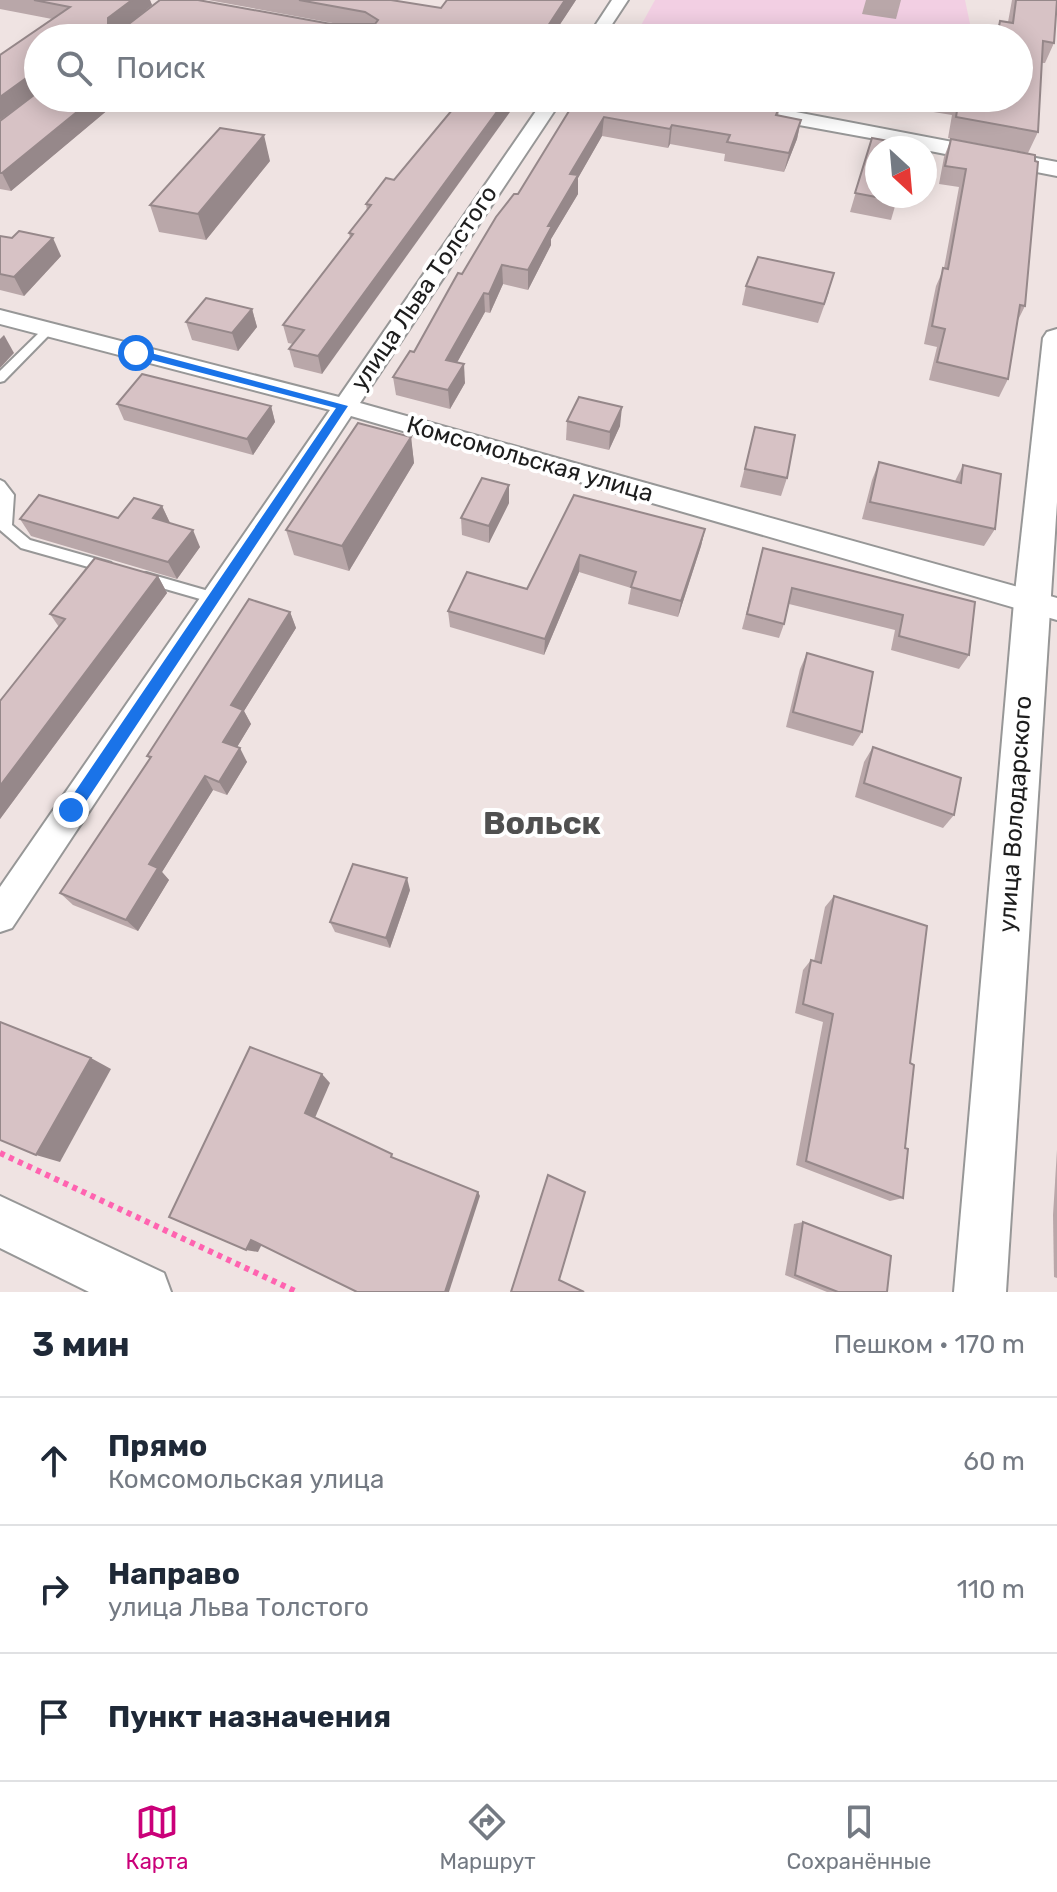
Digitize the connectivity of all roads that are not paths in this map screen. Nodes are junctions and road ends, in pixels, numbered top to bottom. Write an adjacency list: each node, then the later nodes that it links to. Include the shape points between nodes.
1 (620, 0): 2 (street)
2 (604, 24)
3 (544, 112): 10 (street, улица Льва Толстого)
4 (762, 112): 5 (street)
5 (1057, 169)
6 (0, 317): 7 (street, Комсомольская улица)
7 (48, 330): 9 (lane); 10 (street, Комсомольская улица)
8 (1057, 338): 13 (street, улица Володарского)
9 (0, 378)
10 (343, 406): 12 (street, улица Льва Толстого); 13 (street, Комсомольская улица)
11 (0, 485): 12 (lane, via 8,495 5,527 26,544)
12 (214, 598): 14 (street, улица Льва Толстого)
13 (1044, 605): 17 (street, улица Володарского)
14 (0, 916)
15 (0, 1221): 16 (street)
16 (145, 1292)
17 (980, 1292)

